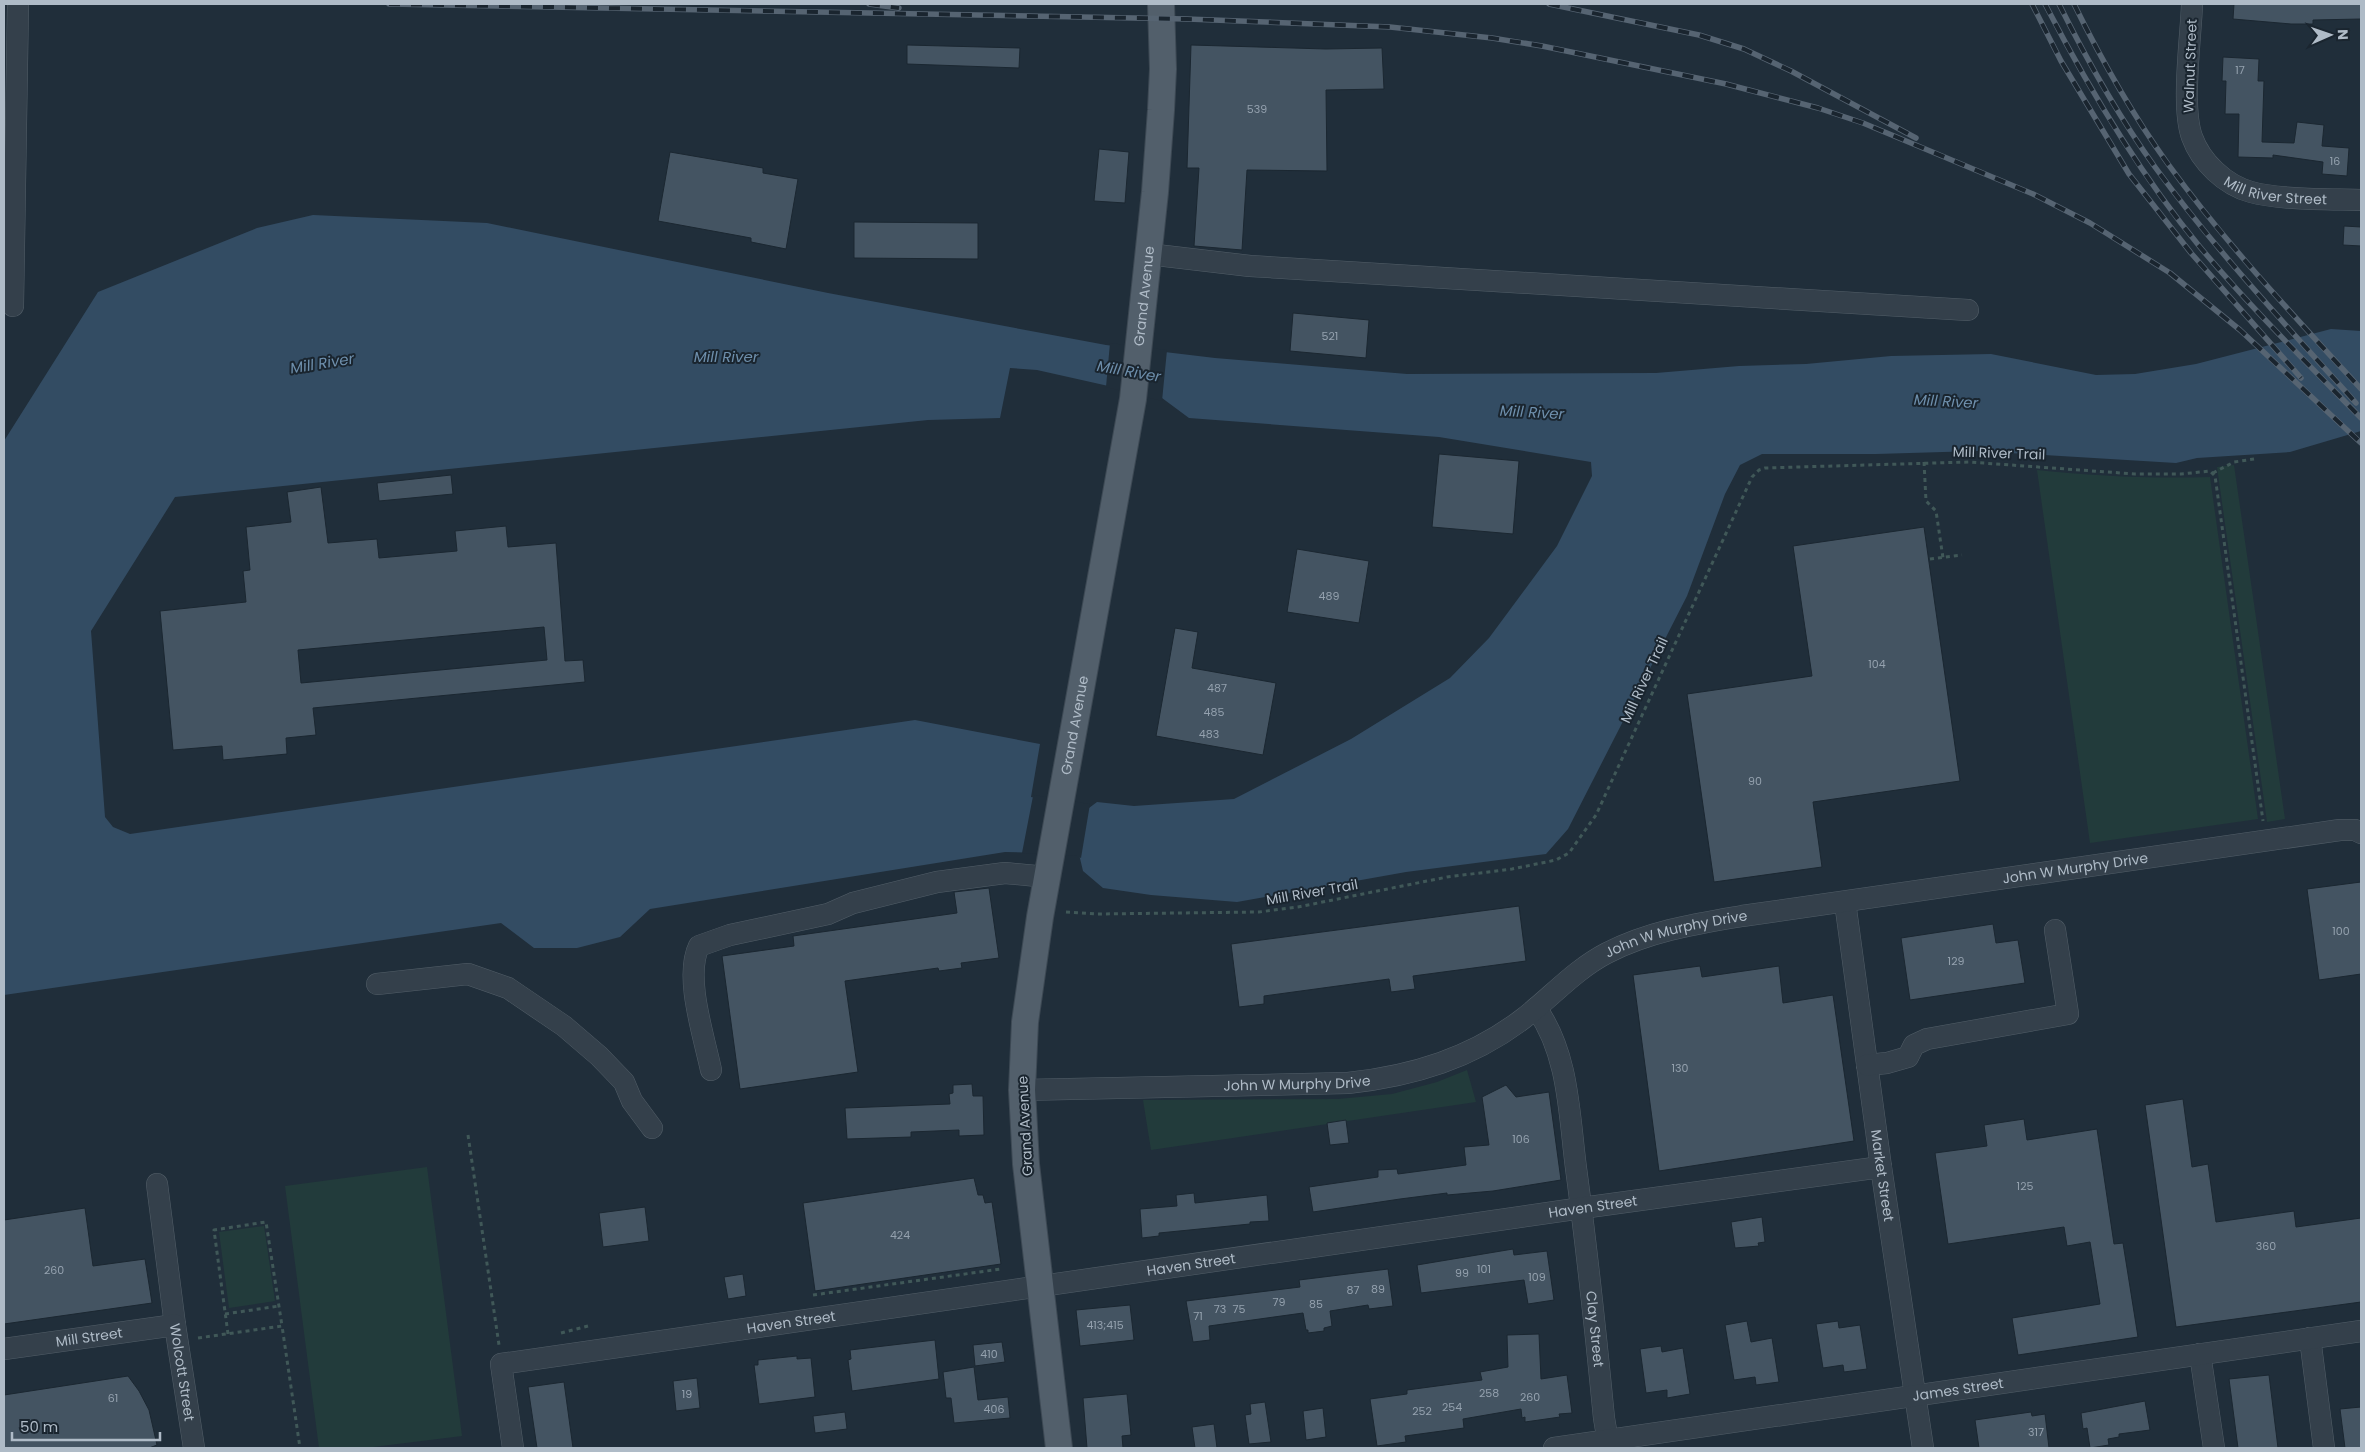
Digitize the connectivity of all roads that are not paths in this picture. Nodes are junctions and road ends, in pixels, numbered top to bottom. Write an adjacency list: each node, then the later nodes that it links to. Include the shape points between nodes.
1 (18, 4): 7 (street)
2 (1161, 4): 6 (main road, Grand Avenue, via 1163,69)
3 (2192, 4): 4 (street, Walnut Street, via 2188,115 2192,136)
4 (2201, 155): 5 (street, Mill River Street, via 2231,184 2251,192)
5 (2361, 200)
6 (1148, 254): 8 (street, via 1250,266); 10 (main road, Grand Avenue, via 1133,399)
7 (13, 306)
8 (1968, 310)
9 (2361, 833): 11 (street, John W Murphy Drive, via 2340,830)
10 (1049, 867): 16 (street, via 937,882 853,903 828,914 730,935 699,946 694,956 692,977); 17 (main road, Grand Avenue, via 1029,990)
11 (1846, 902): 14 (street, John W Murphy Drive, via 1682,926 1638,939 1606,953 1574,974); 15 (street, Market Street)
12 (2055, 930): 15 (street, via 2068,1014 1927,1039 1914,1045 1908,1057)
13 (377, 984): 18 (street, via 468,974 508,988 564,1026 599,1056 624,1082 632,1101)
14 (1536, 1008): 17 (street, John W Murphy Drive, via 1479,1048 1446,1062 1385,1079 1348,1083); 21 (street, Clay Street, via 1550,1030 1562,1064)
15 (1867, 1065): 19 (street, Market Street)
16 (711, 1070)
17 (1022, 1090): 22 (main road, Grand Avenue, via 1026,1164)
18 (652, 1128)
19 (1881, 1167): 21 (street, Haven Street); 28 (street, Market Street)
20 (157, 1184): 23 (street, Wolcott Street)
21 (1582, 1208): 22 (street, Haven Street); 29 (street, Clay Street)
22 (1040, 1286): 31 (street, Haven Street, via 500,1354); 32 (main road, Grand Avenue)
23 (175, 1325): 26 (street, Mill Street); 30 (street, Wolcott Street)
24 (2361, 1331): 25 (street, James Street)
25 (2310, 1338): 27 (street, James Street); 36 (street)
26 (4, 1349)
27 (2200, 1354): 28 (street, James Street); 35 (street)
28 (1914, 1396): 29 (street, James Street); 34 (street, Market Street)
29 (1609, 1444): 33 (street, James Street)
30 (194, 1448)
31 (513, 1448)
32 (1059, 1448)
33 (1554, 1448)
34 (1923, 1448)
35 (2214, 1448)
36 (2324, 1448)

